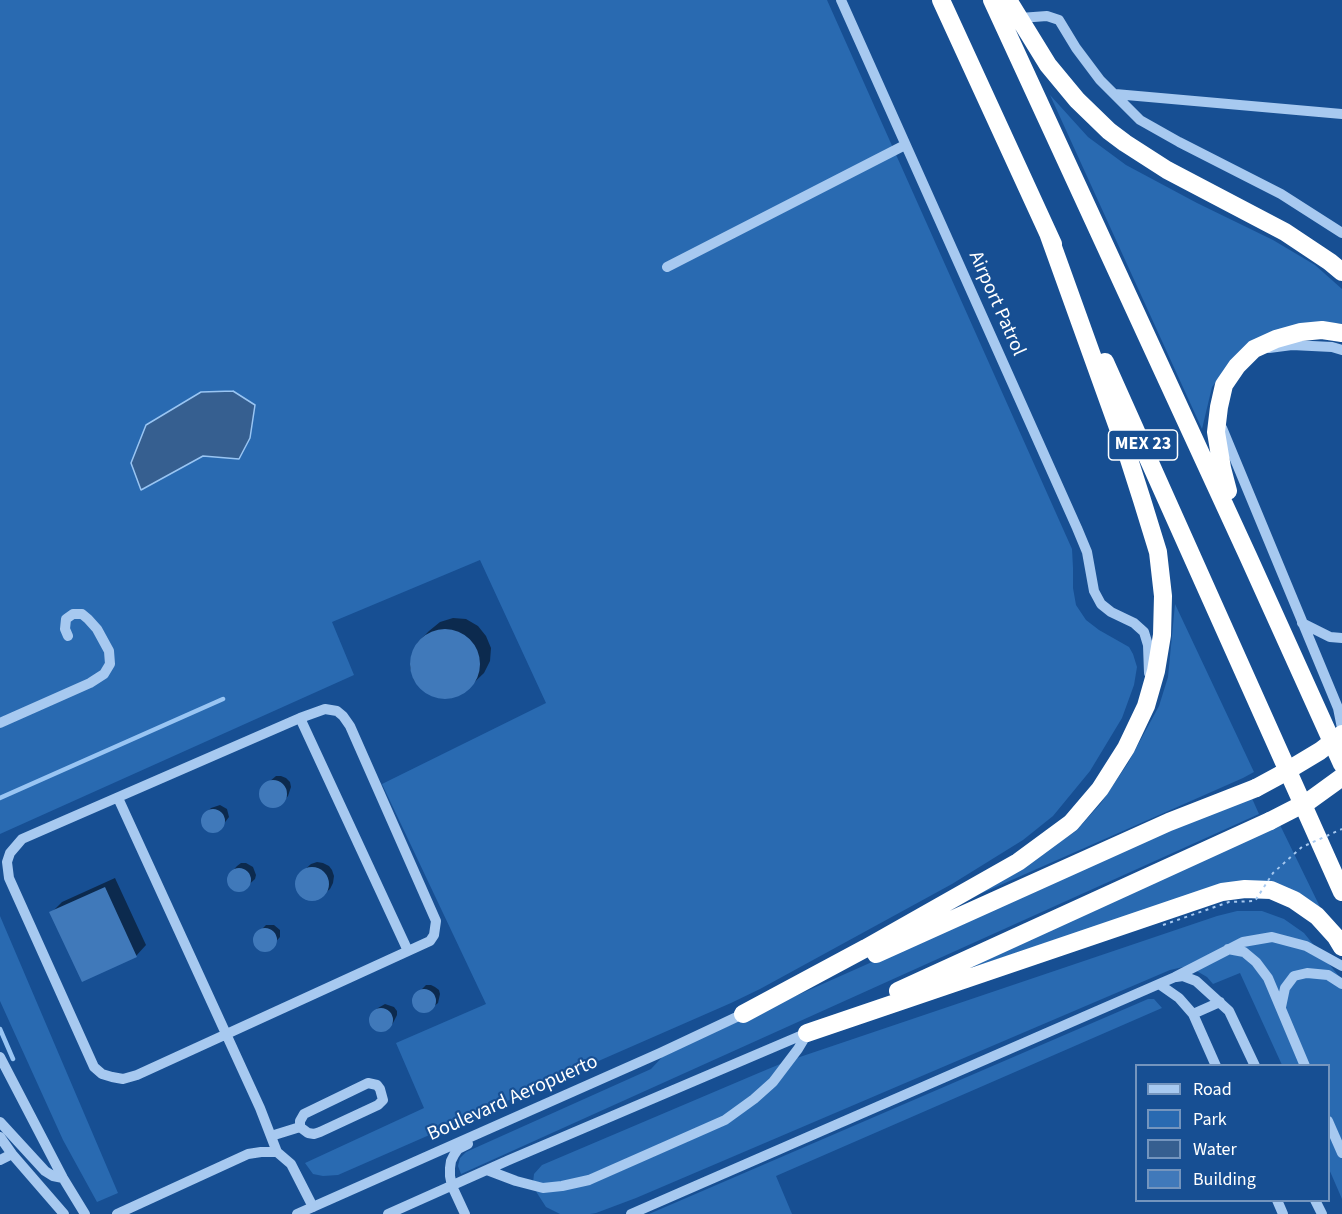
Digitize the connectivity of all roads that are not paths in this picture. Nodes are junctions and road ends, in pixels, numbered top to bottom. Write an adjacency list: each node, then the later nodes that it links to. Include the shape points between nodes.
1 (841, 0): 8 (street, Airport Patrol)
2 (941, 0): 10 (highway, MEX 23)
3 (992, 0): 17 (highway, MEX 23)
4 (1008, 0): 5 (highway)
5 (1020, 18): 6 (street, via 1047,16 1059,20 1100,80); 12 (highway, via 1048,65 1109,131 1167,170 1286,232)
6 (1115, 94): 7 (street); 9 (street, via 1140,120 1281,194)
7 (1342, 114)
8 (905, 145): 11 (street); 21 (street, Airport Patrol, via 1077,528 1087,552 1094,591 1101,604 1144,632 1150,666)
9 (1342, 233)
10 (1048, 234): 21 (highway, via 1158,552 1162,635); 29 (highway, MEX 23)
11 (667, 267)
12 (1342, 272)
13 (1342, 333): 14 (highway, via 1301,332)
14 (1254, 349): 15 (street, via 1292,345); 16 (highway, via 1224,385)
15 (1342, 350)
16 (1218, 418): 17 (highway, via 1216,432 1222,468); 18 (street)
17 (1248, 555): 26 (highway, MEX 23)
18 (1302, 623): 20 (street, via 1330,637); 24 (street, via 1338,708)
19 (68, 636): 23 (street, via 66,619 73,614 88,619 109,651 110,664 104,674)
20 (1342, 638)
21 (1146, 706): 39 (highway, via 1100,789 1071,823 1018,862)
22 (300, 718): 28 (street); 32 (street); 32 (street, via 325,709 337,711 350,726 436,921 436,932 430,941)
23 (0, 723)
24 (1342, 728)
25 (1342, 734): 39 (highway, bridge, via 1256,788 1169,822)
26 (1342, 764)
27 (1342, 777): 41 (highway, bridge, via 1309,801 1270,821)
28 (118, 798): 42 (street); 42 (street, via 22,839 7,862 9,878 94,1067 112,1077 137,1075)
29 (1342, 892)
30 (1342, 947): 41 (highway, via 1317,916 1294,900 1271,891 1222,892)
31 (1227, 949): 33 (street, via 1272,937 1306,946); 34 (street); 38 (street, via 1245,952 1257,962)
32 (408, 951): 42 (street)
33 (1342, 966)
34 (1175, 977): 35 (street); 37 (street, via 1196,981)
35 (1159, 984): 40 (street); 67 (street)
36 (1342, 984): 38 (street, via 1328,975 1294,976 1285,988)
37 (1220, 1002): 40 (street); 46 (street, via 1229,1011)
38 (1281, 1007): 47 (street)
39 (743, 1014): 43 (street, Boulevard Aeropuerto)
40 (1193, 1014): 45 (street)
41 (807, 1033): 57 (street); 57 (street, via 773,1082 725,1120 589,1180 543,1188)
42 (226, 1034): 51 (street)
43 (660, 1053): 59 (street, via 640,1067 458,1149 451,1161); 60 (street, Boulevard Aeropuerto)
44 (0, 1057): 58 (street)
45 (1216, 1064)
46 (1255, 1064)
47 (1305, 1064)
48 (0, 1122): 58 (street, via 45,1171)
49 (1330, 1123): 54 (street)
50 (300, 1127): 50 (street, via 304,1114 368,1083 380,1089 383,1100 378,1105 314,1134); 51 (street)
51 (271, 1136): 53 (street)
52 (0, 1137): 55 (street)
53 (277, 1152): 60 (street, via 291,1164); 63 (street, via 248,1154)
54 (1342, 1153)
55 (12, 1154): 56 (street); 61 (street)
56 (0, 1160)
57 (487, 1170): 59 (street)
58 (63, 1178): 62 (street)
59 (452, 1186): 65 (street); 66 (street)
60 (313, 1206): 64 (street, Boulevard Aeropuerto)
61 (64, 1214)
62 (85, 1214)
63 (117, 1214)
64 (297, 1214)
65 (388, 1214)
66 (465, 1214)
67 (630, 1214)

